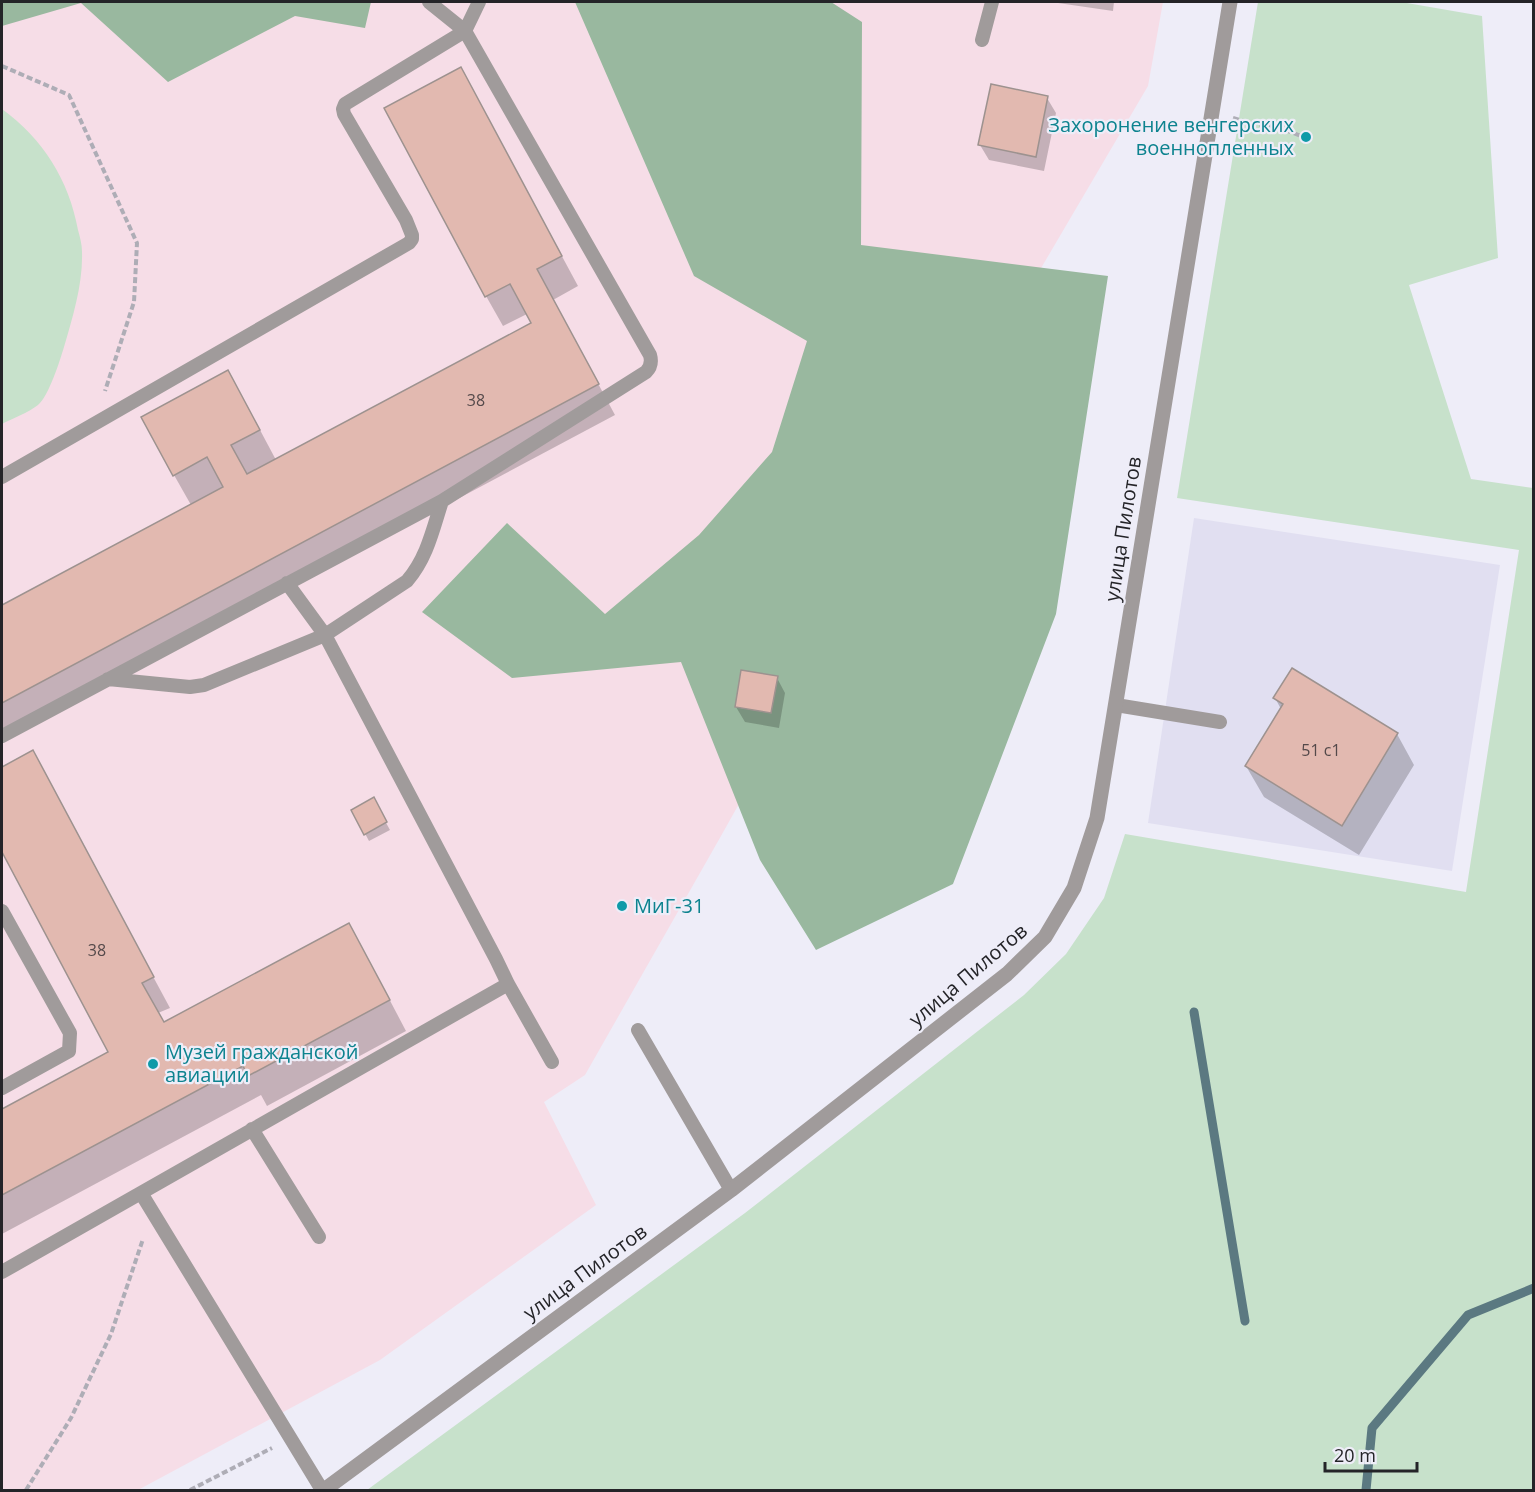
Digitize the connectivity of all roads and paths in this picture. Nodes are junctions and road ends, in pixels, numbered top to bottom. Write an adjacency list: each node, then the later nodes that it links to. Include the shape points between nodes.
1 (429, 2): 5 (lane)
2 (479, 2): 5 (lane)
3 (992, 2): 6 (lane)
4 (1230, 2): 8 (street, улица Пилотов)
5 (465, 31): 10 (lane, via 344,106 344,114 406,220 412,235 409,243); 12 (lane, via 651,359 646,372)
6 (982, 40)
7 (2, 66): 10 (path, via 69,95 137,243 134,302)
8 (1212, 112): 9 (path); 16 (street, улица Пилотов)
9 (1304, 137)
10 (95, 425): 11 (lane)
11 (2, 477)
12 (442, 501): 13 (lane); 14 (lane, via 417,570 407,581)
13 (287, 583): 14 (lane); 15 (lane)
14 (325, 635): 15 (lane, via 204,685); 20 (lane)
15 (108, 679): 18 (lane)
16 (1116, 705): 17 (lane); 25 (street, улица Пилотов, via 1098,818 1074,888 1045,937 1007,974)
17 (1220, 722)
18 (2, 736)
19 (2, 912): 23 (lane, via 70,1033 69,1051)
20 (508, 984): 22 (lane); 24 (lane)
21 (638, 1030): 25 (lane)
22 (552, 1062)
23 (2, 1088)
24 (252, 1129): 26 (lane); 28 (lane)
25 (731, 1190): 33 (street, улица Пилотов)
26 (141, 1193): 27 (lane); 29 (lane)
27 (152, 1210): 30 (lane); 31 (path, via 111,1334 71,1418)
28 (319, 1237)
29 (2, 1272)
30 (292, 1439): 32 (path); 33 (lane)
31 (26, 1491)
32 (190, 1491)
33 (323, 1491)

